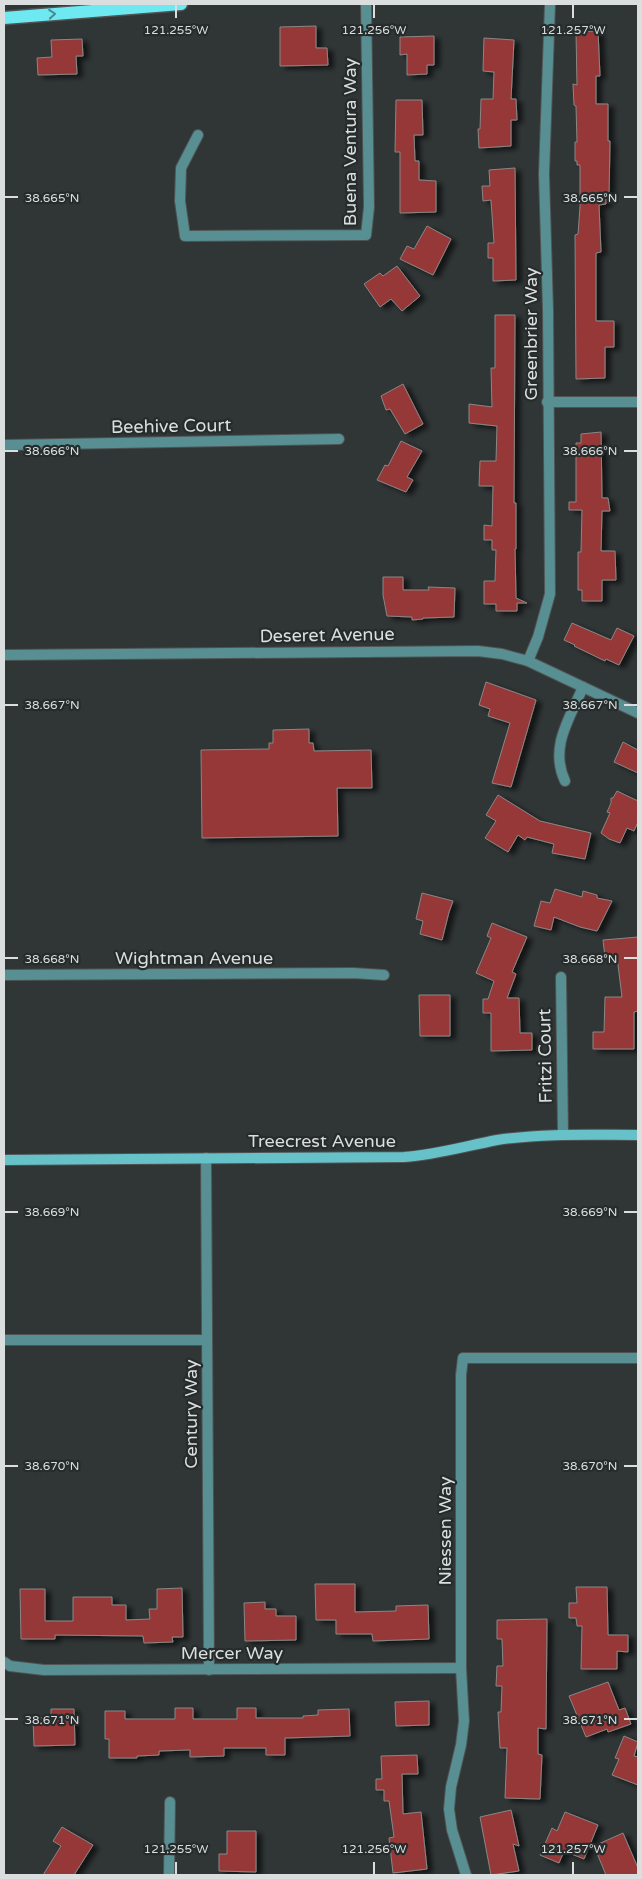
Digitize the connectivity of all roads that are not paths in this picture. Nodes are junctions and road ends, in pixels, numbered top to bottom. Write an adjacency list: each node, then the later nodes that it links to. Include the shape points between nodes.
1 (181, 4): 4 (main road, one-way to 1)
2 (366, 4): 5 (street, Buena Ventura Way, via 369,198 366,235 185,236 180,201 181,168)
3 (550, 4): 6 (street, Greenbrier Way, via 544,174)
4 (4, 18)
5 (198, 136)
6 (547, 402): 7 (street); 11 (street, Greenbrier Way, via 550,594)
7 (638, 402)
8 (339, 439): 9 (street, Beehive Court)
9 (4, 445)
10 (4, 655): 11 (street, Deseret Avenue, via 478,651)
11 (528, 661): 12 (street, Deseret Avenue)
12 (583, 687): 13 (street, Deseret Avenue); 14 (street, via 558,748)
13 (638, 713)
14 (566, 780)
15 (4, 975): 16 (street, Wightman Avenue, via 353,972)
16 (384, 975)
17 (561, 977): 18 (street, Fritzi Court)
18 (562, 1135): 19 (street, Treecrest Avenue); 20 (street, Treecrest Avenue, via 497,1140 417,1156)
19 (638, 1135)
20 (206, 1158): 21 (street, Treecrest Avenue); 23 (street, Century Way)
21 (4, 1160)
22 (4, 1340): 23 (street)
23 (207, 1340): 27 (street, Century Way)
24 (638, 1358): 26 (street, Niessen Way, via 463,1358)
25 (4, 1662): 27 (street, Mercer Way, via 10,1666 44,1670)
26 (461, 1668): 27 (street, Mercer Way); 30 (street, Niessen Way, via 462,1745 450,1787 449,1809)
27 (209, 1670)
28 (170, 1802): 29 (street)
29 (169, 1875)
30 (466, 1875)

